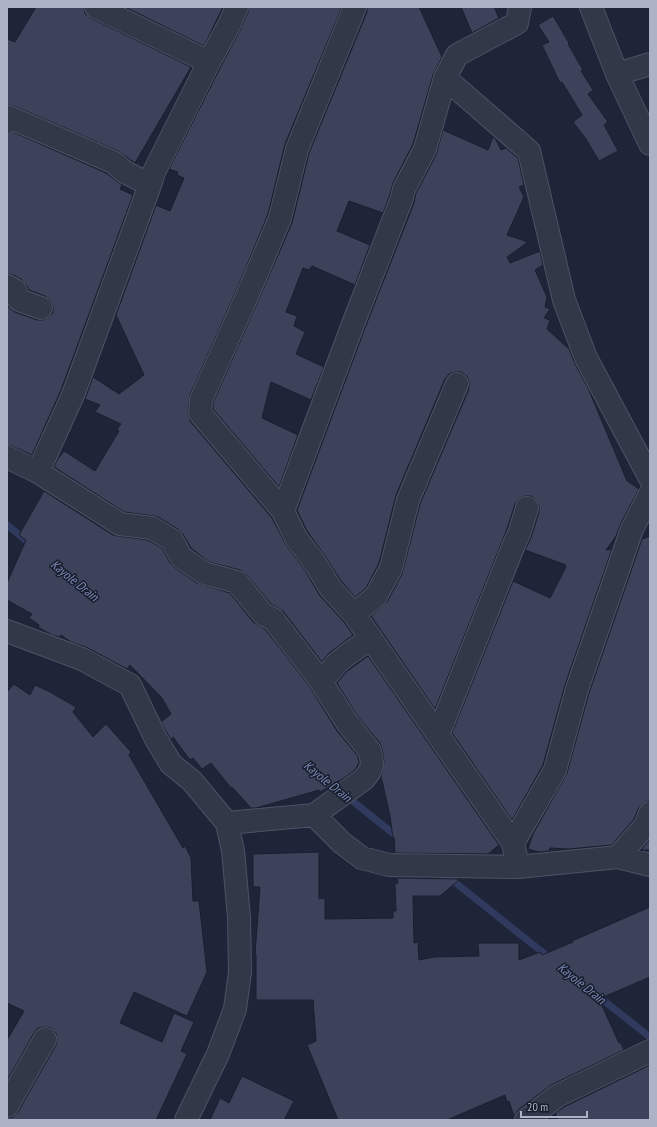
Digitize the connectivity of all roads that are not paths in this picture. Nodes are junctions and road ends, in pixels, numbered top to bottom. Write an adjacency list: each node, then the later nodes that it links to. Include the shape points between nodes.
1 (96, 7): 6 (street)
2 (237, 7): 6 (street)
3 (355, 7): 21 (street, via 297,149 280,218 201,400 200,413)
4 (520, 7): 9 (street, via 517,23 457,55)
5 (590, 7): 8 (street)
6 (209, 62): 12 (street, via 154,172)
7 (650, 64): 8 (street)
8 (617, 74): 11 (street)
9 (445, 78): 18 (street, via 530,151 564,300 586,358); 21 (street, via 425,149 404,189)
10 (7, 122): 12 (street, via 9,117 113,162)
11 (650, 144)
12 (150, 186): 17 (street, via 73,395)
13 (7, 286): 14 (street, via 15,290 19,300)
14 (41, 308)
15 (457, 384): 22 (street, via 408,500 391,568 376,596)
16 (7, 457): 17 (street)
17 (38, 472): 25 (street, via 120,524 152,528 172,540 181,557 204,573 237,582 264,615 273,619)
18 (650, 478)
19 (650, 494): 30 (street, via 632,529 582,674 555,770)
20 (526, 508): 26 (street, via 519,534)
21 (283, 511): 22 (street, via 296,538 331,589)
22 (354, 614): 24 (street)
23 (7, 631): 29 (street, via 82,659 130,685 171,764 192,781)
24 (370, 638): 25 (street, via 347,654); 26 (street)
25 (320, 680): 28 (street, via 348,724 370,751 372,764 364,779)
26 (438, 735): 30 (street)
27 (650, 813): 31 (street, via 645,826)
28 (314, 815): 29 (street); 33 (street, via 342,843 362,858 376,862 389,865)
29 (227, 823): 38 (street, via 233,851 239,917 240,972 235,1009 218,1054)
30 (513, 844): 33 (street)
31 (618, 857): 32 (street); 33 (street)
32 (650, 865)
33 (518, 867)
34 (45, 1039): 37 (street)
35 (650, 1051): 36 (street)
36 (557, 1096): 39 (street); 40 (street)
37 (7, 1106)
38 (186, 1120)
39 (526, 1120)
40 (537, 1120)

